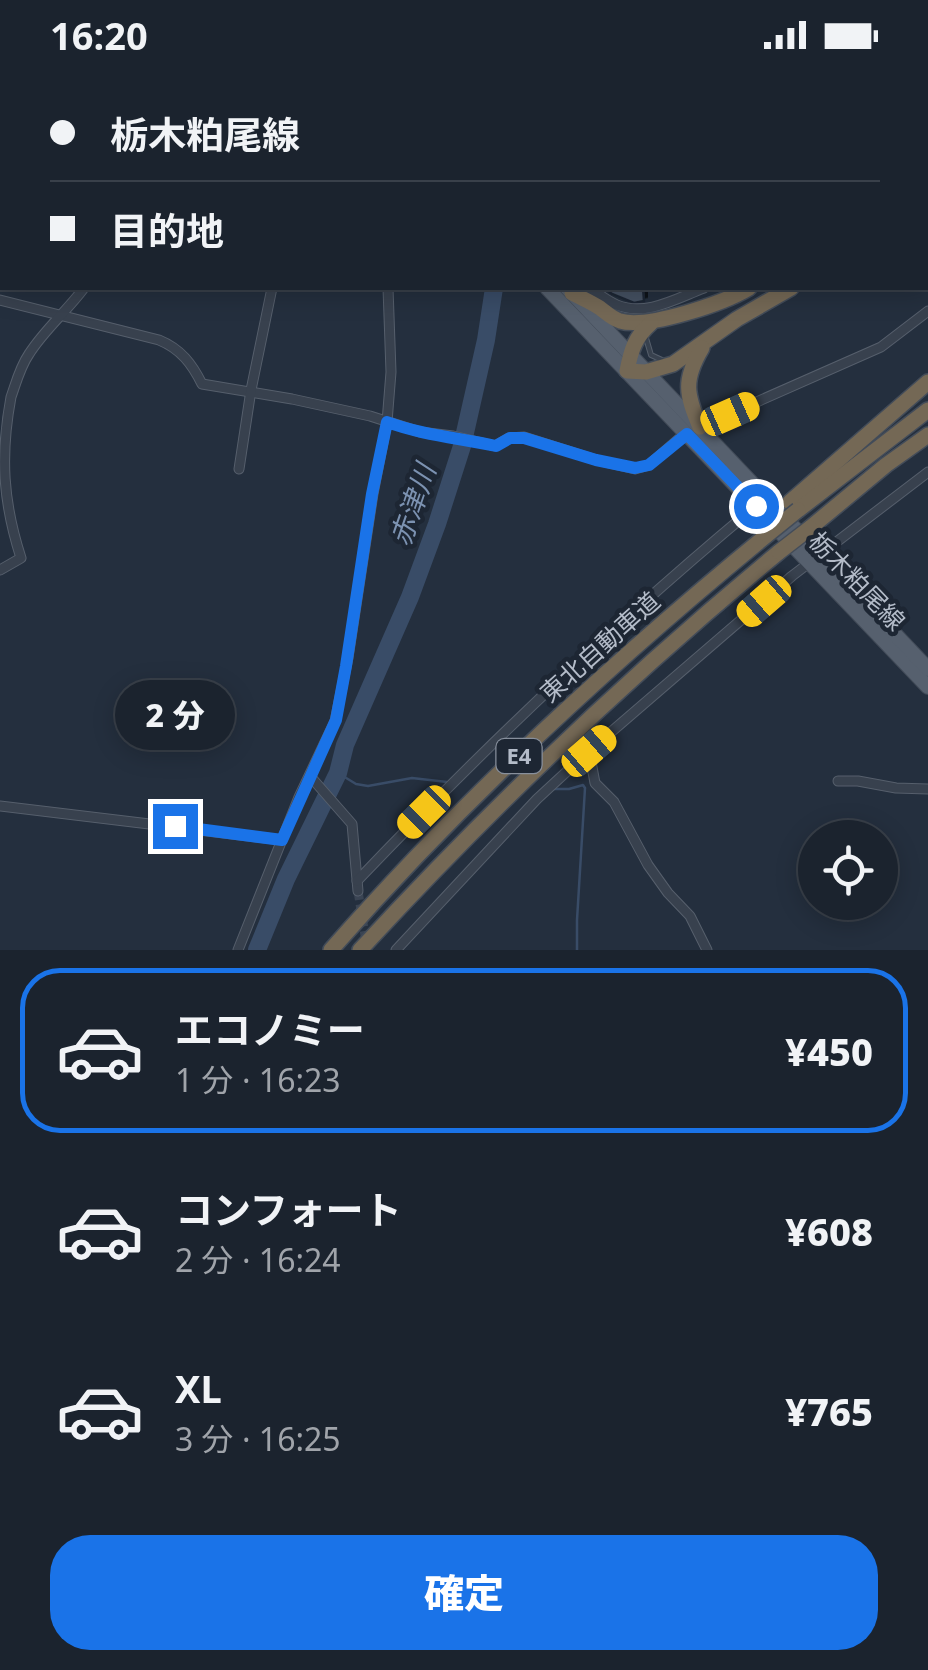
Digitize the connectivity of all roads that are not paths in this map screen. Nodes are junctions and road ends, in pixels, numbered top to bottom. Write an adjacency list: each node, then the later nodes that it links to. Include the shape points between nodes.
1 (82, 290): 12 (street)
2 (272, 290): 19 (street)
3 (388, 290): 21 (street)
4 (549, 290): 16 (main road, 栃木粕尾線)
5 (569, 290): 13 (highway, via 620,321); 16 (main road, 栃木粕尾線)
6 (591, 290): 7 (street, via 638,311)
7 (699, 290)
8 (746, 290): 13 (highway)
9 (788, 290): 14 (highway)
10 (0, 300): 12 (street)
11 (928, 311): 22 (street, via 881,347)
12 (60, 316): 19 (street, via 160,340 193,365 202,384); 29 (street, via 28,354 4,418 2,481 21,558)
13 (651, 322): 15 (lane, via 651,354 667,362); 16 (highway, via 632,344)
14 (707, 340): 15 (highway); 22 (highway, via 689,379)
15 (682, 358): 17 (highway)
16 (629, 362): 17 (highway); 22 (main road, 栃木粕尾線)
17 (646, 372): 22 (main road, 栃木粕尾線)
18 (928, 382): 27 (highway)
19 (251, 390): 21 (street); 24 (street)
20 (928, 410): 27 (highway, 東北自動車道 / E4)
21 (387, 422): 22 (street, via 496,446 524,438 635,468 649,465); 33 (street, via 336,720)
22 (694, 430): 26 (main road, 栃木粕尾線); 28 (main road, 栃木粕尾線)
23 (928, 435): 40 (highway, 東北自動車道 / E4, bridge, via 654,658)
24 (239, 468)
25 (928, 472): 28 (street)
26 (756, 506): 28 (main road, 栃木粕尾線); 33 (street, via 498,738 357,886 352,824)
27 (794, 506): 39 (highway, 東北自動車道 / E4, bridge, via 558,717)
28 (814, 560): 30 (main road, 栃木粕尾線); 31 (main road, 栃木粕尾線); 32 (street)
29 (0, 570)
30 (928, 668)
31 (928, 687)
32 (589, 751): 41 (street); 42 (street, via 595,783 614,802)
33 (310, 776): 37 (street)
34 (838, 781): 35 (street)
35 (928, 789)
36 (0, 806): 37 (street)
37 (282, 840): 38 (street)
38 (238, 950)
39 (331, 950)
40 (360, 950)
41 (396, 950)
42 (707, 950)

